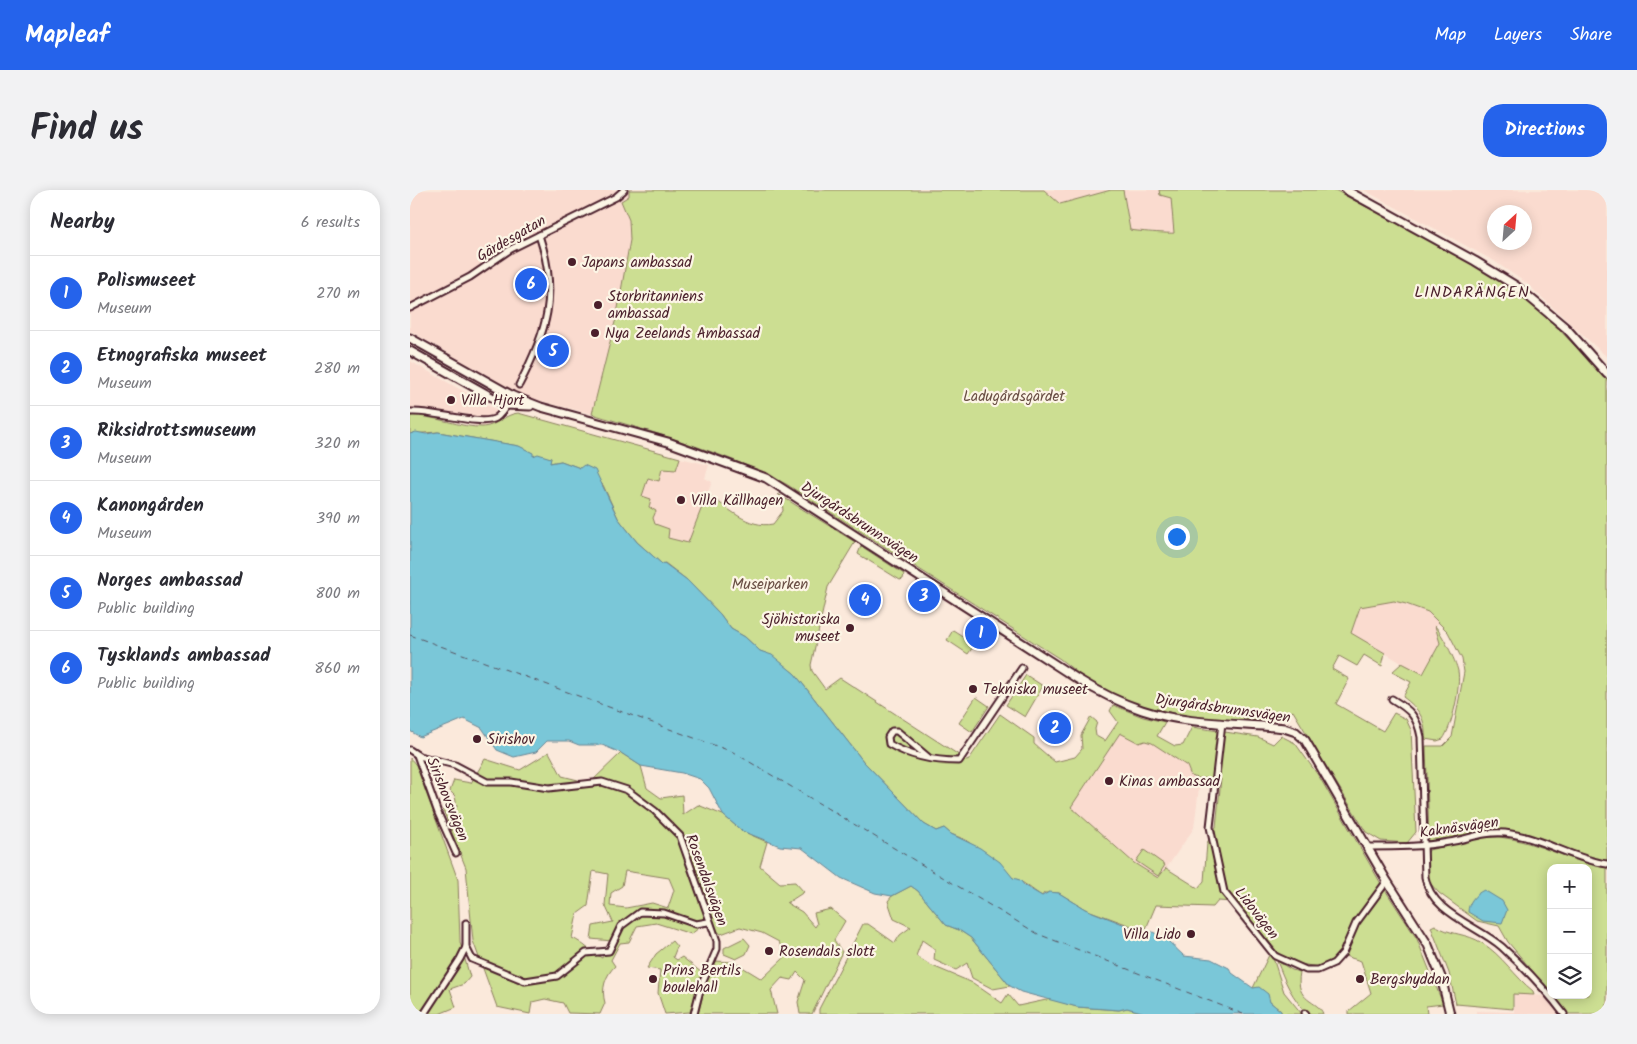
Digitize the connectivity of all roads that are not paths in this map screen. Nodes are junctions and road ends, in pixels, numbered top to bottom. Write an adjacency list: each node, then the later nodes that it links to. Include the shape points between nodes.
1 (1346, 190): 7 (street, via 1476,261 1522,291 1566,328)
2 (624, 191): 3 (street, Gärdesgatan)
3 (539, 235): 4 (street, Gärdesgatan, via 498,257 470,277); 8 (street, via 548,271 547,314 544,333)
4 (410, 308)
5 (410, 338): 9 (street)
6 (410, 351): 10 (street)
7 (1607, 374)
8 (519, 385)
9 (513, 396): 10 (street); 11 (street)
10 (506, 405): 11 (street); 12 (street, via 497,417 484,421 434,412)
11 (541, 407): 15 (street, Djurgårdsbrunnsvägen, via 668,442 766,478 1097,691 1144,711)
12 (410, 412)
13 (1022, 668): 18 (street, via 959,761)
14 (1392, 700): 19 (street, via 1411,711 1418,723)
15 (1222, 723): 20 (street, Djurgårdsbrunnsvägen, via 1284,728 1300,736); 23 (street, Lidovägen, via 1210,826 1224,892 1275,956 1306,970 1318,970 1334,963 1343,953 1356,923)
16 (410, 750): 17 (street, Rosendalsvägen)
17 (417, 755): 21 (street, Sirishovsvägen); 24 (street, Rosendalsvägen, via 447,762 486,782 549,788 602,782 626,790 655,811 680,836)
18 (928, 758): 18 (street, via 901,751 890,744 888,737 892,731 897,731)
19 (1425, 846): 20 (street, Kaknäsvägen); 22 (street, Kaknäsvägen, via 1480,834 1506,833 1558,848 1590,862); 30 (street, via 1427,888 1435,901 1501,946)
20 (1368, 847): 23 (street, Djurgårdsbrunnsvägen)
21 (456, 853)
22 (1607, 864)
23 (1387, 880): 29 (street, Djurgårdsbrunnsvägen, via 1428,945 1441,977)
24 (708, 922): 26 (street, via 696,924 664,913 640,912 621,926 609,951 586,953 557,976 536,981 516,979 486,967 472,959); 28 (street, Rosendalsvägen, via 717,941 717,949 703,981)
25 (466, 923): 26 (street)
26 (466, 947): 27 (street)
27 (424, 1014)
28 (694, 1014)
29 (1450, 1014)
30 (1564, 1014)

